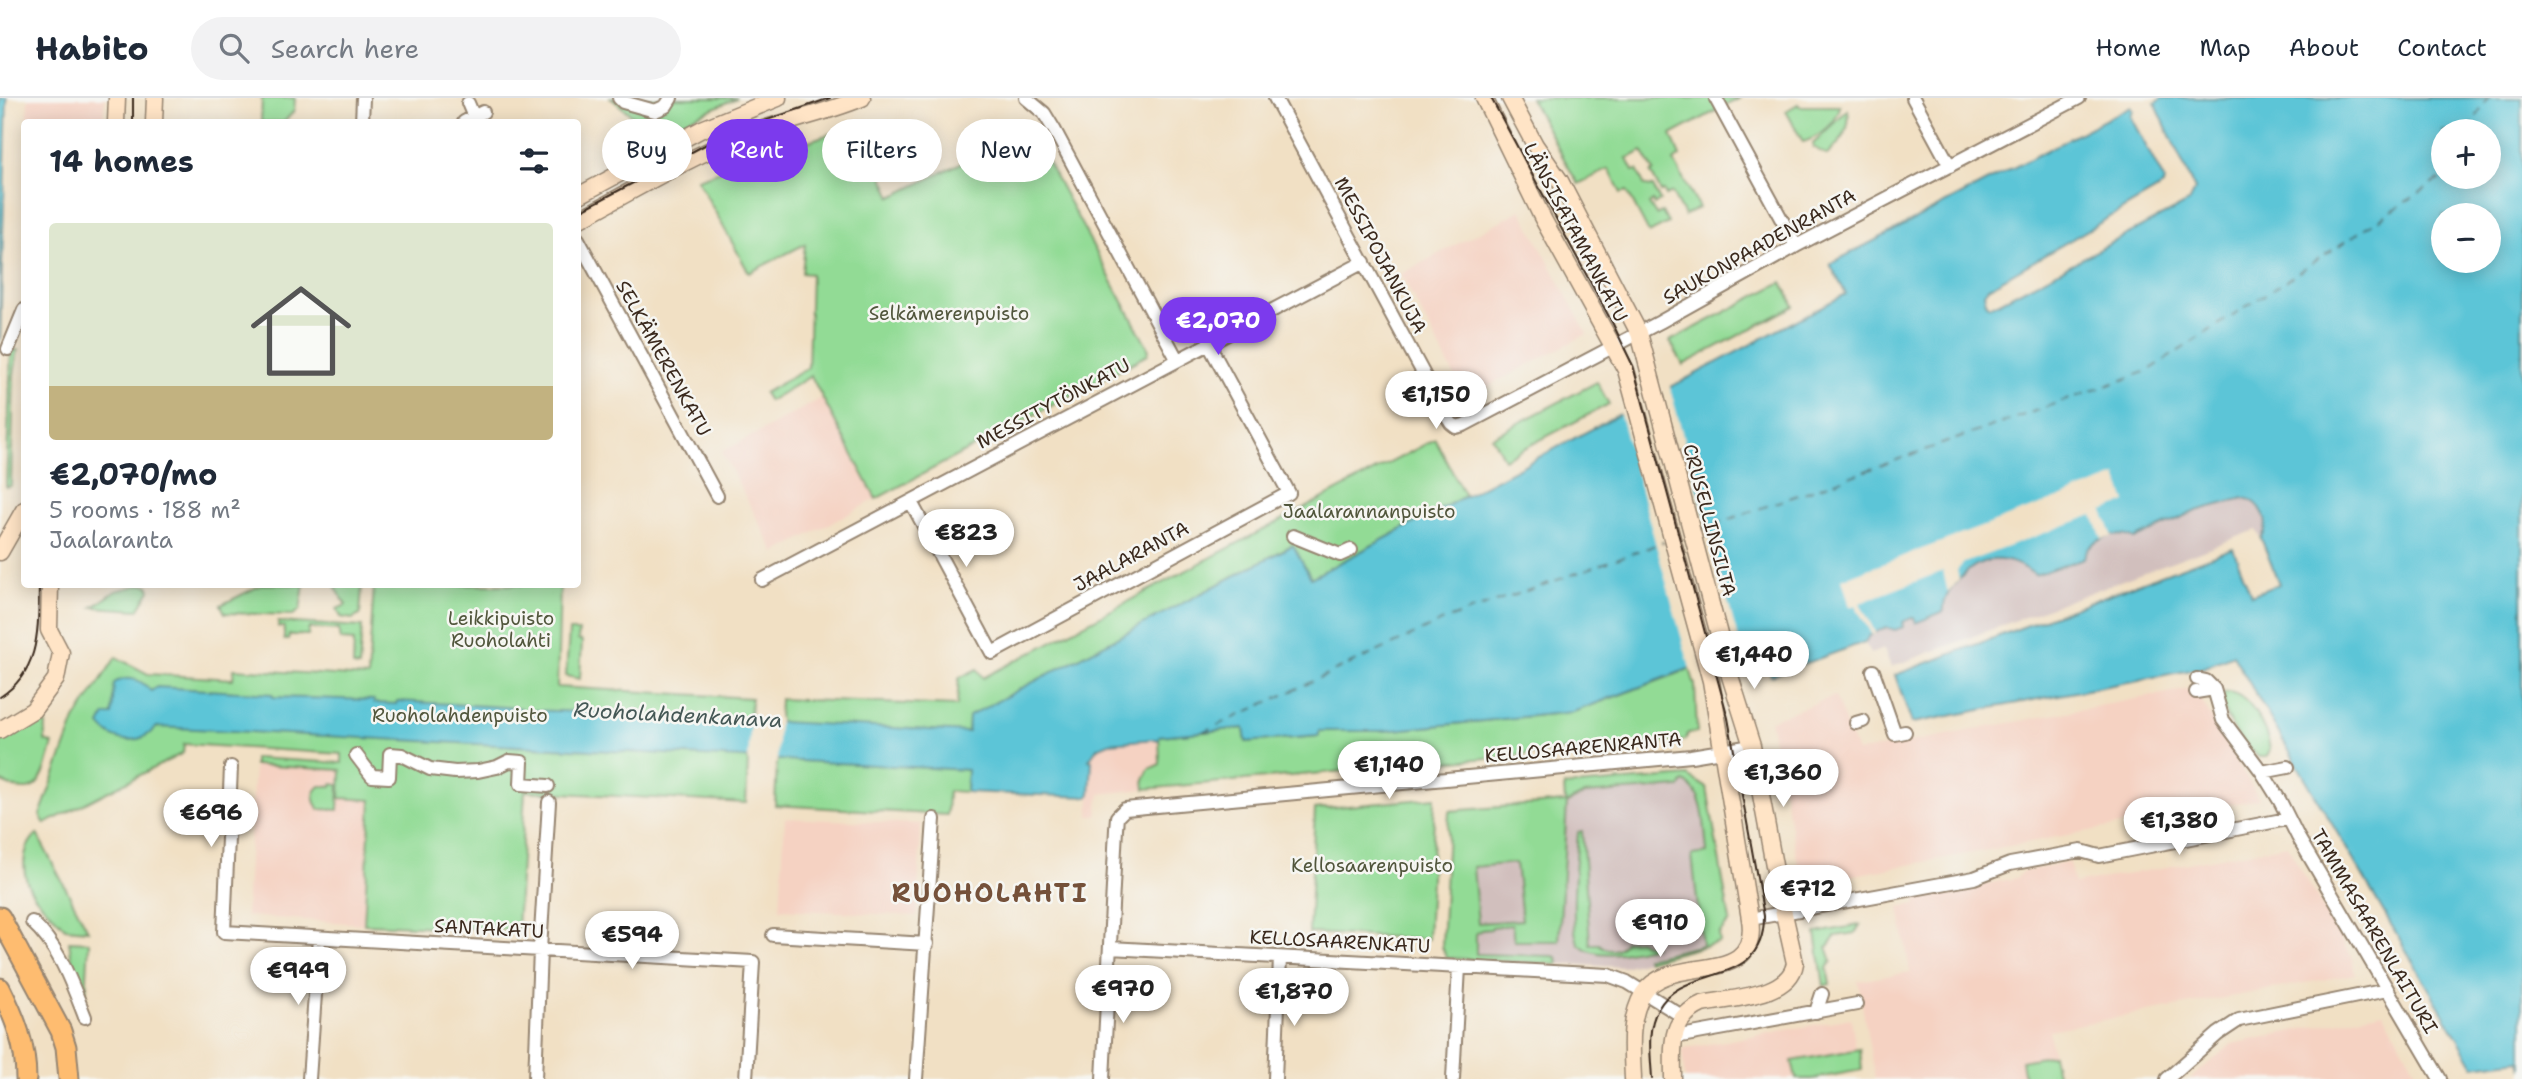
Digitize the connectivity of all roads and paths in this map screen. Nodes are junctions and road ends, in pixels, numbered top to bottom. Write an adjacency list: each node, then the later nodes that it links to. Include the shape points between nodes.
1 (117, 98): 17 (main road)
2 (155, 98): 18 (main road)
3 (363, 98): 19 (street)
4 (619, 98): 5 (street, via 656,111)
5 (671, 98)
6 (778, 98): 21 (main road, via 722,120)
7 (862, 98): 22 (main road, via 733,140)
8 (1026, 98): 31 (street, via 1044,113 1055,131)
9 (1275, 98): 25 (street, MESSIPOJANKUJA)
10 (1484, 98): 29 (main road, LÄNSISATAMANKATU)
11 (1510, 98): 27 (main road, LÄNSISATAMANKATU, via 1560,181)
12 (1913, 98): 20 (street)
13 (2080, 98): 20 (street, SAUKONPAADENRANTA)
14 (1716, 99): 24 (street)
15 (468, 103): 16 (street)
16 (474, 118)
17 (116, 119)
18 (154, 119)
19 (362, 119)
20 (1950, 166): 24 (street, SAUKONPAADENRANTA)
21 (581, 194)
22 (581, 218)
23 (581, 245): 34 (street, SELKÄMERENKATU)
24 (1796, 246): 27 (street, SAUKONPAADENRANTA)
25 (1363, 262): 28 (street, MESSITYTÖNKATU); 33 (street, MESSIPOJANKUJA)
26 (21, 317): 30 (street)
27 (1639, 333): 29 (street, SAUKONPAADENRANTA); 32 (main road, LÄNSISATAMANKATU)
28 (1208, 343): 31 (street, MESSITYTÖNKATU); 35 (street, JAALARANTA, via 1289,493 992,653)
29 (1613, 346): 33 (street, SAUKONPAADENRANTA); 47 (main road, LÄNSISATAMANKATU, via 1626,370 1711,681)
30 (8, 349)
31 (1177, 359): 35 (street, MESSITYTÖNKATU)
32 (1650, 375): 46 (main road, CRUSELLINSILTA)
33 (1456, 427)
34 (717, 496)
35 (911, 502): 40 (street, MESSITYTÖNKATU)
36 (21, 515): 39 (main road)
37 (1291, 535): 38 (street, via 1340,555)
38 (1351, 550)
39 (0, 552)
40 (762, 580)
41 (50, 588): 44 (main road, via 49,630 61,653 56,679 33,710)
42 (1873, 671): 45 (street, via 1895,734)
43 (2196, 686): 51 (street, TAMMASAARENLAITURI, via 2214,689 2222,720)
44 (0, 730)
45 (1905, 732)
46 (1752, 746): 47 (street, KELLOSAARENRANTA); 56 (main road)
47 (1721, 753): 57 (main road); 63 (street, KELLOSAARENRANTA, via 1125,809 1118,817)
48 (357, 755): 52 (street, via 372,776 389,777 390,754 430,769 455,772 522,762 521,784)
49 (232, 767): 61 (street, SANTAKATU, via 224,932)
50 (2288, 767): 51 (street)
51 (2262, 772): 54 (street, TAMMASAARENLAITURI)
52 (548, 786)
53 (549, 802): 64 (street)
54 (2287, 818): 56 (street, via 2099,856 2081,851 2010,864 1974,878); 68 (street, TAMMASAARENLAITURI)
55 (934, 819): 62 (street)
56 (1784, 913): 57 (street); 73 (main road, via 1795,963 1789,979 1772,990 1702,1004)
57 (1750, 919): 69 (main road, via 1750,941 1736,959 1663,977)
58 (32, 922): 74 (street, via 61,960)
59 (4, 924): 77 (main road, via 61,1031)
60 (773, 935): 62 (street)
61 (319, 937): 64 (street, SANTAKATU); 78 (street)
62 (927, 944): 81 (street)
63 (1110, 948): 65 (street, KELLOSAARENKATU); 82 (street)
64 (540, 950): 79 (street); 80 (street, SANTAKATU, via 753,961)
65 (1280, 958): 66 (street, KELLOSAARENKATU); 83 (street)
66 (1459, 967): 69 (street, KELLOSAARENKATU, via 1608,975); 84 (street)
67 (0, 988): 76 (main road, via 21,1036)
68 (2387, 990): 87 (street, via 2239,1020); 88 (street, TAMMASAARENLAITURI)
69 (1644, 992): 73 (street, KELLOSAARENKATU); 85 (main road, via 1631,1034)
70 (1822, 994): 72 (street)
71 (1857, 1004): 72 (street)
72 (1816, 1012): 75 (street)
73 (1682, 1016): 86 (main road, via 1673,1045)
74 (85, 1017)
75 (1681, 1036)
76 (26, 1079)
77 (69, 1079)
78 (309, 1079)
79 (536, 1079)
80 (746, 1079)
81 (916, 1079)
82 (1104, 1079)
83 (1275, 1079)
84 (1453, 1079)
85 (1633, 1079)
86 (1674, 1079)
87 (2167, 1079)
88 (2440, 1079)

